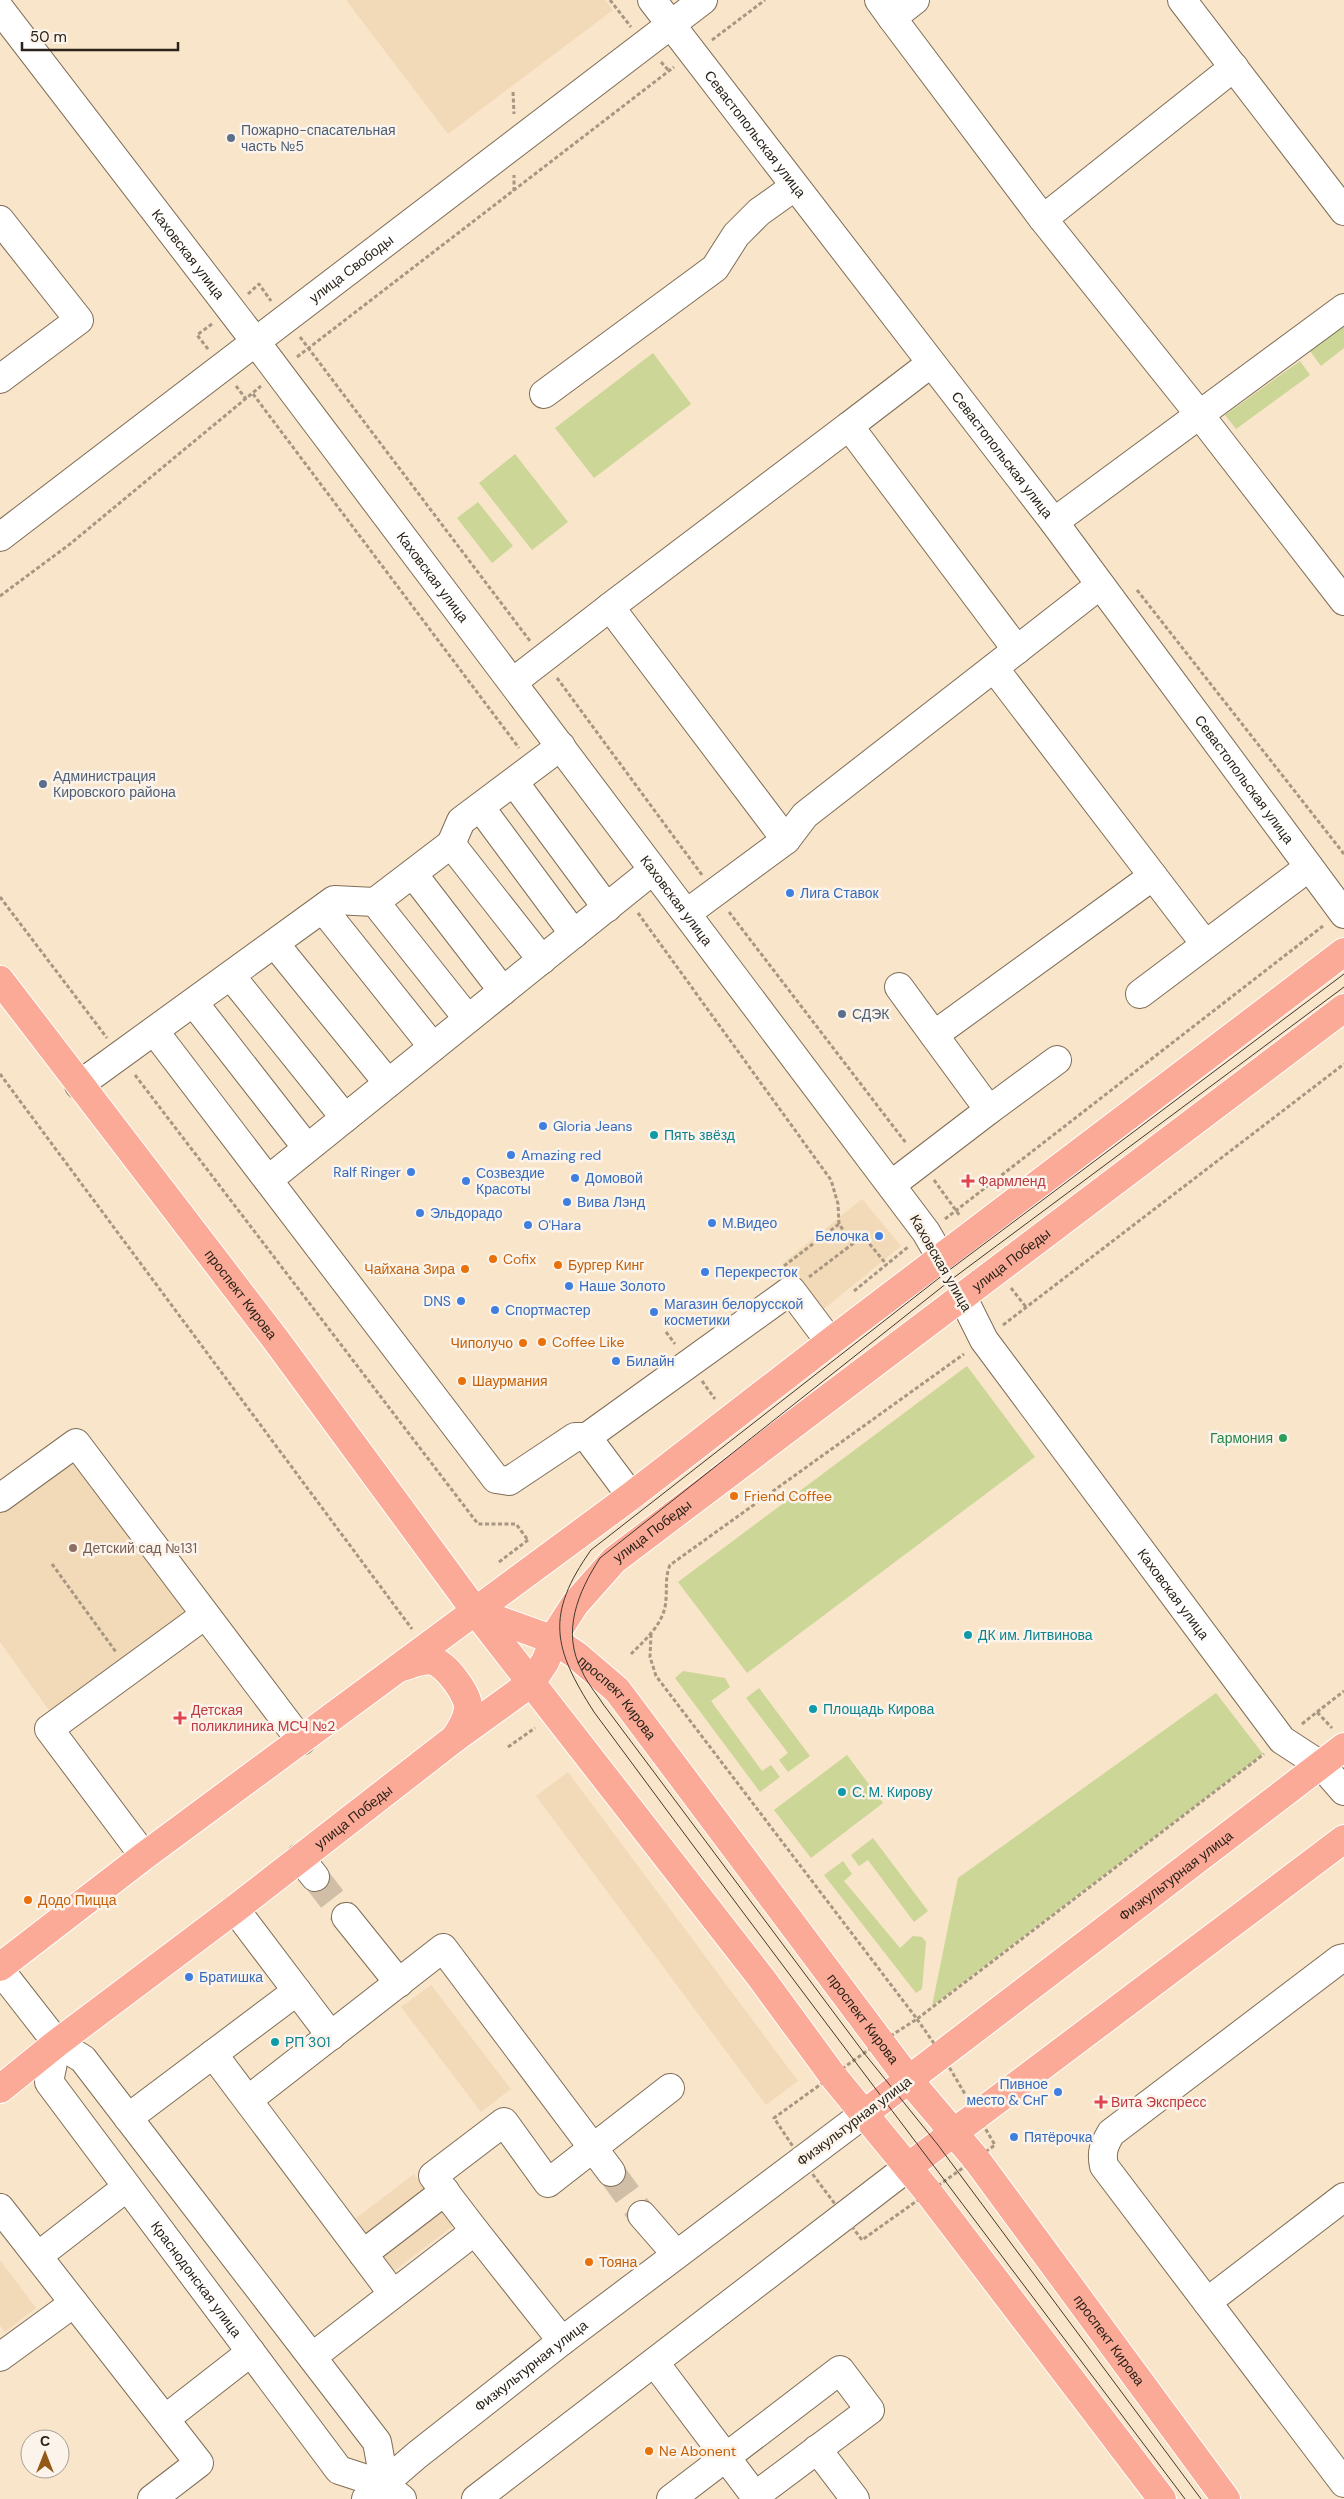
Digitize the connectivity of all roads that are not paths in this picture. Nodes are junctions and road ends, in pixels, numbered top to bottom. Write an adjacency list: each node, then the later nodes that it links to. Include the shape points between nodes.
1 (652, 0): 7 (street, Севастопольская улица)
2 (703, 0): 7 (street, улица Свободы)
3 (915, 0): 6 (street)
4 (1182, 0): 8 (street)
5 (0, 9): 14 (street, Каховская улица)
6 (885, 9): 11 (street)
7 (670, 24): 9 (street, Севастопольская улица); 14 (street, улица Свободы)
8 (1234, 67): 10 (street, via 1309,180); 11 (street)
9 (794, 187): 15 (street, Севастопольская улица); 17 (street, via 759,212 736,235 715,268)
10 (1344, 211)
11 (1043, 219): 18 (street)
12 (0, 220): 16 (street, via 79,320)
13 (1344, 308): 18 (street)
14 (255, 342): 21 (street, улица Свободы); 27 (street, Каховская улица)
15 (930, 364): 19 (street); 20 (street, Севастопольская улица)
16 (0, 379)
17 (544, 394)
18 (1199, 414): 20 (street); 23 (street)
19 (849, 426): 24 (street); 25 (street)
20 (1054, 522): 22 (street, Севастопольская улица)
21 (0, 537)
22 (1100, 585): 25 (street); 33 (street, Севастопольская улица)
23 (1344, 601)
24 (610, 607): 27 (street); 31 (street)
25 (1016, 650): 26 (street)
26 (994, 668): 31 (street, via 805,815); 36 (street)
27 (513, 682): 28 (street, Каховская улица)
28 (561, 746): 29 (street); 34 (street, Каховская улица)
29 (514, 782): 30 (street); 38 (street)
30 (480, 807): 32 (street, via 460,821); 42 (street)
31 (795, 837): 41 (street)
32 (451, 844): 35 (street); 46 (street)
33 (1309, 867): 40 (street, Севастопольская улица); 44 (street)
34 (653, 870): 38 (street); 41 (street, Каховская улица)
35 (413, 874): 37 (street); 50 (street)
36 (1153, 876): 44 (street); 56 (street)
37 (375, 902): 39 (street, via 334,900); 54 (street)
38 (607, 908): 42 (street)
39 (323, 909): 43 (street); 57 (street)
40 (1342, 912)
41 (687, 913): 65 (street, Каховская улица)
42 (574, 934): 46 (street)
43 (275, 944): 47 (street); 59 (street)
44 (1205, 944): 51 (street)
45 (1344, 952): 66 (main road)
46 (542, 960): 50 (street)
47 (231, 976): 52 (street); 62 (street)
48 (0, 980): 60 (main road, проспект Кирова)
49 (899, 987): 56 (street)
50 (503, 991): 54 (street)
51 (1140, 994)
52 (194, 1003): 55 (street); 63 (street)
53 (1344, 1008): 67 (main road, улица Победы)
54 (468, 1019): 57 (street)
55 (155, 1032): 60 (street); 64 (street)
56 (934, 1035): 61 (street)
57 (433, 1048): 59 (street)
58 (1057, 1060): 61 (street)
59 (388, 1083): 62 (street)
60 (79, 1085): 72 (main road, проспект Кирова, via 276,1340)
61 (989, 1110): 65 (street)
62 (345, 1118): 63 (street)
63 (307, 1148): 64 (street)
64 (268, 1180): 69 (street, via 496,1479 509,1481 575,1437)
65 (891, 1185): 66 (street, Каховская улица)
66 (941, 1258): 67 (main road, Каховская улица); 68 (main road)
67 (962, 1296): 74 (main road, улица Победы, via 614,1560 576,1604); 80 (street, Каховская улица, via 984,1340 1282,1740)
68 (830, 1342): 69 (street, via 791,1290); 70 (main road)
69 (587, 1438): 70 (street)
70 (631, 1496): 72 (main road)
71 (0, 1498): 73 (street, via 76,1443)
72 (476, 1612): 74 (main road, проспект Кирова); 75 (main road); 76 (main road, проспект Кирова)
73 (205, 1615): 79 (street); 83 (street, via 49,1728)
74 (554, 1640): 76 (main road, улица Победы); 93 (main road, проспект Кирова, via 617,1690)
75 (401, 1668): 77 (main road, via 421,1660 444,1666 466,1696 469,1708); 79 (main road)
76 (531, 1683): 77 (main road, улица Победы); 97 (main road, проспект Кирова, via 762,1979 833,2076)
77 (455, 1738): 84 (main road, улица Победы, via 307,1868)
78 (1341, 1740): 80 (main road, Физкультурная улица)
79 (301, 1741): 83 (main road)
80 (1322, 1766): 81 (street, Каховская улица); 93 (main road, Физкультурная улица)
81 (1344, 1791)
82 (1344, 1839): 99 (main road)
83 (144, 1856): 87 (main road)
84 (235, 1909): 89 (street); 91 (main road, улица Победы)
85 (346, 1917): 88 (street)
86 (1344, 1958): 113 (street, via 1111,2133 1104,2145 1104,2166)
87 (0, 1968): 91 (street)
88 (399, 1983): 90 (street); 100 (street, via 444,1948)
89 (297, 1991): 90 (street); 92 (street)
90 (331, 2036): 96 (street)
91 (57, 2043): 95 (main road, улица Победы); 98 (street, via 83,2059); 103 (street, Краснодонская улица, via 49,2082)
92 (213, 2054): 96 (street); 98 (street)
93 (909, 2080): 97 (main road, Физкультурная улица); 99 (main road, проспект Кирова)
94 (670, 2088): 100 (street)
95 (0, 2089)
96 (248, 2100): 109 (street)
97 (865, 2113): 101 (main road, проспект Кирова); 110 (street, Физкультурная улица)
98 (128, 2118): 118 (street)
99 (953, 2132): 101 (main road); 130 (main road, проспект Кирова)
100 (593, 2148): 102 (street); 104 (street, via 548,2183 504,2122 433,2176)
101 (908, 2167): 119 (street); 129 (main road, проспект Кирова)
102 (611, 2172)
103 (127, 2186): 111 (street); 116 (street, Краснодонская улица)
104 (445, 2191): 108 (street); 109 (street)
105 (1344, 2197): 113 (street)
106 (0, 2208): 111 (street)
107 (642, 2215): 110 (street)
108 (475, 2231): 112 (street); 115 (street)
109 (363, 2254): 112 (street)
110 (676, 2254): 115 (street, Физкультурная улица)
111 (38, 2256): 114 (street)
112 (393, 2294): 118 (street)
113 (1208, 2302): 123 (street)
114 (74, 2303): 117 (street); 120 (street)
115 (562, 2341): 124 (street, Физкультурная улица, via 417,2455)
116 (251, 2352): 120 (street); 124 (street, Краснодонская улица, via 339,2470)
117 (1, 2353)
118 (312, 2356): 124 (street, via 377,2442)
119 (655, 2363): 122 (street); 126 (street)
120 (165, 2419): 125 (street, via 199,2463)
121 (817, 2450): 122 (street, via 755,2496); 122 (street, via 870,2410 840,2370); 128 (street)
122 (726, 2457): 127 (street)
123 (1344, 2483)
124 (384, 2494)
125 (152, 2499)
126 (476, 2499)
127 (671, 2499)
128 (855, 2499)
129 (1162, 2499)
130 (1226, 2499)

